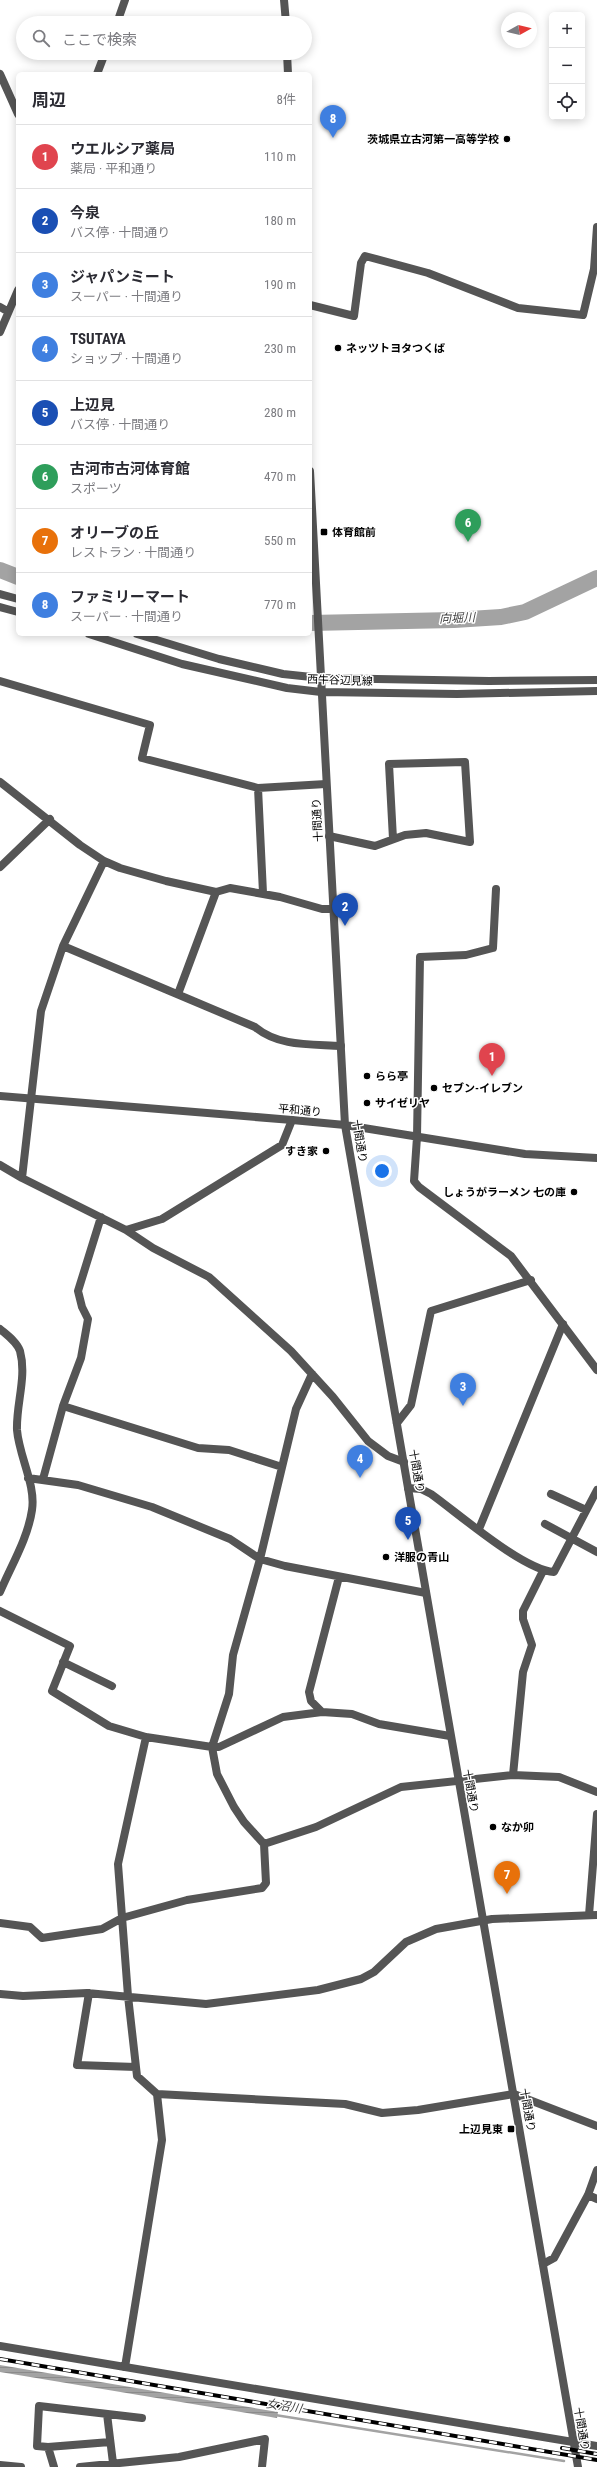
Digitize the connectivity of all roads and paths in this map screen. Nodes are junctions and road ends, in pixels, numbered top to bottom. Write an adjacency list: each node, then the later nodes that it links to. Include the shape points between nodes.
1 (125, 0): 3 (street)
2 (284, 0): 4 (street)
3 (119, 16)
4 (285, 16)
5 (102, 60): 7 (street)
6 (287, 60): 8 (street)
7 (97, 72)
8 (288, 72)
9 (0, 74): 10 (street)
10 (16, 110)
11 (597, 227): 13 (street, via 594,269 583,315 518,308 428,273 365,256 361,263 354,316)
12 (16, 293): 14 (street)
13 (312, 306)
14 (4, 309): 15 (street)
15 (0, 332)
16 (312, 510): 23 (street, 十間通り)
17 (0, 594): 18 (street)
18 (16, 598)
19 (0, 608): 20 (street)
20 (16, 612)
21 (95, 636): 27 (street, 西牛谷辺見線, via 182,664 247,680)
22 (143, 636): 23 (street, 西牛谷辺見線, via 218,659 283,674)
23 (320, 678): 24 (street, 西牛谷辺見線, via 451,681); 27 (street, 十間通り)
24 (597, 680)
25 (0, 681): 30 (street, via 150,725 142,758)
26 (597, 691): 27 (street, 西牛谷辺見線, via 457,694)
27 (321, 692): 29 (street, 十間通り)
28 (0, 782): 31 (street)
29 (326, 784): 30 (street); 32 (street, 十間通り)
30 (258, 788): 38 (street)
31 (50, 819): 34 (street, via 80,845); 35 (street)
32 (329, 836): 33 (street, via 375,846); 39 (street, 十間通り)
33 (393, 839): 33 (street, via 426,833 470,842 465,762 389,764)
34 (104, 861): 37 (street, via 132,872); 40 (street)
35 (0, 867)
36 (496, 890): 47 (street, via 493,948 466,955 420,957)
37 (216, 892): 38 (street, via 230,888); 41 (street)
38 (263, 893): 39 (street, via 316,908)
39 (333, 909): 42 (street, 十間通り)
40 (63, 946): 41 (street); 44 (street, via 41,1011)
41 (178, 994): 42 (street, via 255,1027 276,1040)
42 (341, 1046): 46 (street, 十間通り)
43 (0, 1096): 44 (street, 平和通り)
44 (32, 1099): 45 (street, 平和通り); 50 (street)
45 (292, 1120): 46 (street, 平和通り); 52 (street, via 282,1145 162,1219)
46 (345, 1125): 47 (street, 平和通り); 59 (street, 十間通り)
47 (417, 1137): 48 (street, 平和通り, via 524,1154); 53 (street, via 414,1181 511,1256)
48 (597, 1158)
49 (0, 1165): 50 (street)
50 (22, 1178): 51 (street)
51 (101, 1217): 52 (street); 58 (street, via 78,1291 88,1319 81,1358)
52 (126, 1230): 57 (street, via 153,1248 209,1277 291,1351)
53 (531, 1280): 54 (street); 59 (street, via 432,1312 411,1404)
54 (563, 1324): 56 (street); 69 (street)
55 (0, 1329): 62 (street, via 20,1350 22,1370 17,1429 21,1458)
56 (597, 1370)
57 (312, 1374): 60 (street, via 334,1397 368,1441 388,1456); 61 (street, via 296,1409)
58 (63, 1406): 61 (street, via 198,1448 229,1450); 63 (street)
59 (397, 1423): 60 (street, 十間通り)
60 (404, 1462): 64 (street, 十間通り)
61 (282, 1467): 72 (street)
62 (28, 1478): 63 (street); 75 (street, via 32,1493 32,1510)
63 (42, 1479): 72 (street, via 104,1491 152,1507 230,1539)
64 (408, 1488): 69 (street, via 421,1489 431,1494); 76 (street, 十間通り)
65 (597, 1490): 67 (street)
66 (551, 1494): 67 (street)
67 (586, 1510): 70 (street)
68 (545, 1524): 70 (street)
69 (479, 1529): 73 (street, via 496,1544)
70 (572, 1539): 71 (street); 73 (street, via 554,1572)
71 (597, 1552)
72 (260, 1559): 74 (street); 83 (street, via 233,1655 229,1694)
73 (543, 1571): 84 (street, via 523,1611 523,1619 532,1645 523,1672)
74 (338, 1577): 76 (street); 80 (street, via 309,1692 311,1700)
75 (0, 1592)
76 (426, 1593): 81 (street, 十間通り)
77 (0, 1611): 78 (street, via 70,1646)
78 (63, 1662): 79 (street); 82 (street, via 52,1691 108,1726)
79 (112, 1686)
80 (322, 1712): 81 (street, via 352,1714 379,1724); 83 (street, via 283,1717 219,1747)
81 (450, 1736): 85 (street, 十間通り)
82 (146, 1738): 83 (street); 90 (street, via 118,1864)
83 (212, 1747): 88 (street, via 217,1774 234,1807)
84 (513, 1775): 85 (street); 86 (street, via 559,1777)
85 (458, 1781): 88 (street, via 401,1788 316,1827); 91 (street, 十間通り)
86 (597, 1792)
87 (597, 1814): 89 (street)
88 (264, 1844): 90 (street, via 266,1883 262,1888 187,1900)
89 (593, 1915): 91 (street)
90 (122, 1918): 92 (street, via 102,1929 42,1938 30,1927); 95 (street)
91 (483, 1920): 95 (street, via 436,1929 406,1942 374,1972 361,1979 318,1990 206,2004); 98 (street, 十間通り)
92 (0, 1923)
93 (89, 1993): 94 (street, via 23,1996); 95 (street); 96 (street, via 77,2065)
94 (0, 1994)
95 (128, 1996): 96 (street)
96 (136, 2067): 97 (street, via 137,2076)
97 (157, 2094): 98 (street, via 345,2104 382,2113 418,2110); 105 (street, via 162,2140)
98 (514, 2094): 99 (street); 103 (street, 十間通り)
99 (597, 2126)
100 (597, 2170): 101 (street)
101 (588, 2195): 102 (street); 103 (street, via 554,2258)
102 (597, 2199)
103 (543, 2264): 109 (street, 十間通り)
104 (0, 2346): 105 (street)
105 (125, 2368): 109 (street)
106 (107, 2414): 107 (street); 108 (street); 111 (street, via 39,2406 37,2446)
107 (142, 2418)
108 (110, 2442): 111 (street); 112 (street)
109 (573, 2442): 110 (street); 119 (street, 十間通り)
110 (597, 2446)
111 (48, 2447): 116 (street)
112 (113, 2463): 113 (street); 117 (street)
113 (126, 2464): 118 (street, via 179,2457 265,2439)
114 (0, 2465): 115 (street)
115 (21, 2467)
116 (54, 2467)
117 (80, 2467)
118 (262, 2467)
119 (578, 2467)

